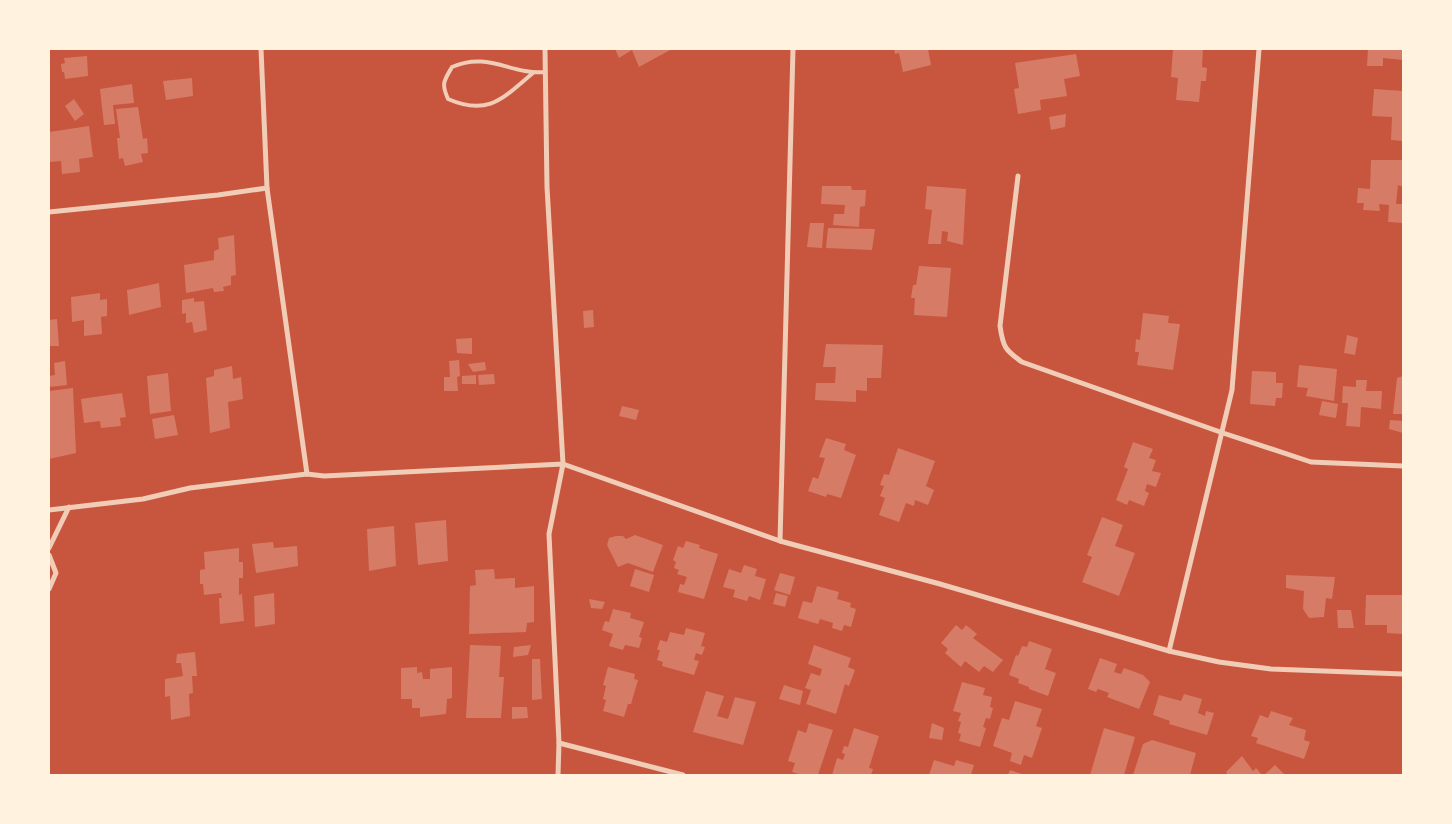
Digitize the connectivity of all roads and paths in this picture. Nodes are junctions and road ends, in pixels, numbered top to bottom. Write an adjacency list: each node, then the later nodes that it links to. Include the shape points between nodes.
1 (261, 49): 8 (street)
2 (545, 49): 5 (street)
3 (793, 49): 16 (street)
4 (1259, 49): 10 (street, via 1232,390)
5 (545, 72): 6 (lane); 11 (street, via 547,187)
6 (533, 73): 6 (lane, via 474,60 463,62 452,67 443,82 444,90 448,99 460,104 488,105 500,101)
7 (1018, 176): 10 (street, via 1000,326 1008,351 1022,362)
8 (267, 188): 9 (street, via 218,196); 13 (street)
9 (49, 212)
10 (1223, 434): 12 (street, via 1311,462); 20 (street)
11 (563, 464): 13 (street, via 324,476); 16 (street); 22 (street, via 549,534)
12 (1403, 466)
13 (307, 474): 14 (street)
14 (69, 507): 15 (street); 17 (street)
15 (49, 510)
16 (780, 542): 20 (street, via 940,584)
17 (49, 548)
18 (49, 555): 19 (street, via 56,573)
19 (49, 589)
20 (1170, 652): 21 (street, via 1271,669)
21 (1403, 674)
22 (559, 743): 23 (street); 24 (street)
23 (558, 775)
24 (683, 775)

